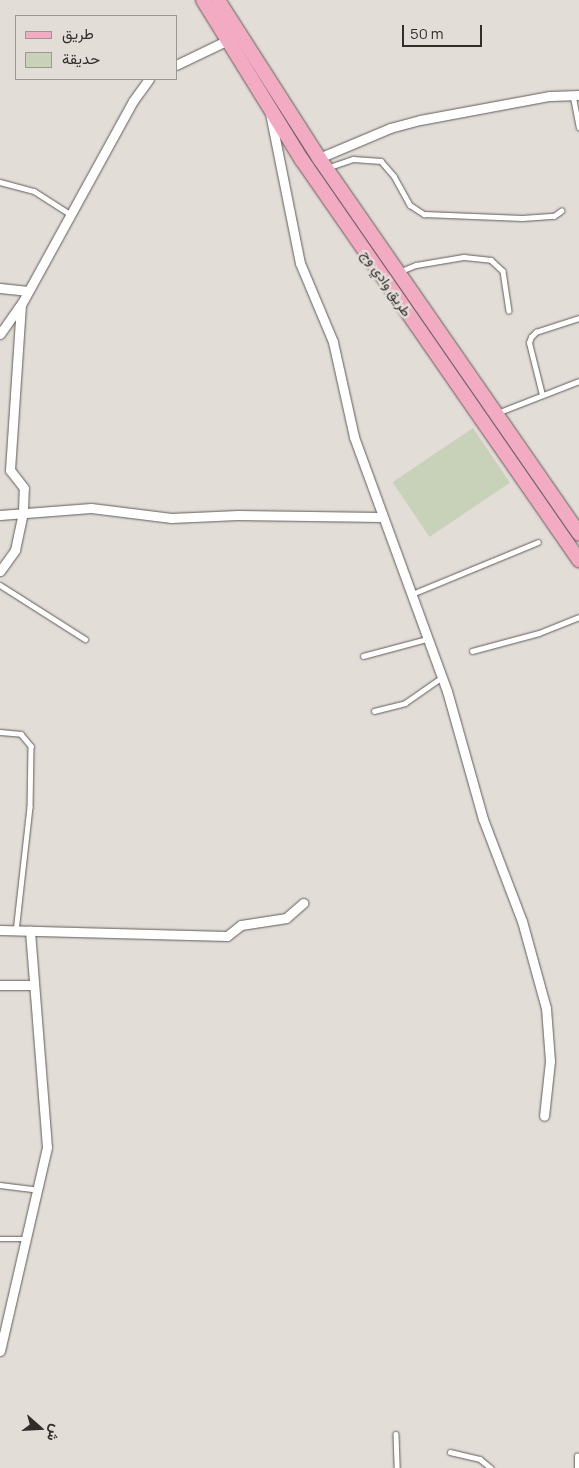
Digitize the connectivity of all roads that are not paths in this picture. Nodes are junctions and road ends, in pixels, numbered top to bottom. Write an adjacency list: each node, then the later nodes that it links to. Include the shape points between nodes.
1 (203, 0): 3 (main road, طريق وادي وج)
2 (218, 0): 9 (main road, طريق وادي وج)
3 (228, 40): 4 (street); 7 (main road, طريق وادي وج)
4 (178, 64)
5 (148, 80): 12 (street, via 133,101)
6 (576, 95): 8 (lane); 9 (street, via 420,120 390,128)
7 (268, 105): 25 (street, via 300,263 333,342 354,437); 28 (main road, طريق وادي وج, via 302,160)
8 (579, 127)
9 (322, 163): 11 (lane, via 353,159 381,161 394,176 410,206 424,214 522,218 554,216); 13 (main road, طريق وادي وج)
10 (0, 182): 12 (lane, via 34,191)
11 (561, 211)
12 (70, 214): 15 (street)
13 (397, 273): 17 (lane, via 435,261 464,257 491,260 504,271); 22 (main road, طريق وادي وج)
14 (0, 288): 15 (street)
15 (28, 291): 16 (street)
16 (22, 303): 19 (street); 23 (street, via 10,470 24,488)
17 (509, 311)
18 (579, 318): 21 (lane, via 536,332 531,337 529,344)
19 (0, 334)
20 (579, 381): 21 (lane)
21 (542, 395): 22 (lane)
22 (494, 414): 26 (main road, طريق وادي وج)
23 (23, 511): 24 (street); 25 (street, via 90,508 171,518); 29 (street, via 15,550)
24 (0, 515)
25 (381, 516): 31 (street)
26 (579, 534)
27 (538, 542): 31 (lane)
28 (579, 560)
29 (0, 571)
30 (0, 585): 33 (lane)
31 (410, 594): 34 (street)
32 (579, 618): 35 (lane, via 539,633)
33 (85, 639)
34 (427, 639): 36 (lane); 37 (street)
35 (472, 651)
36 (362, 656)
37 (442, 678): 38 (lane, via 406,703); 46 (street, via 483,819 522,922 546,1008 550,1061)
38 (374, 711)
39 (0, 732): 42 (lane, via 21,734 31,746 30,807)
40 (303, 903): 43 (street, via 286,918 241,925 227,936)
41 (0, 930): 42 (street)
42 (16, 931): 43 (street)
43 (30, 931): 45 (street)
44 (0, 985): 45 (street)
45 (34, 985): 48 (street, via 47,1147)
46 (544, 1116)
47 (0, 1185): 48 (lane)
48 (38, 1190): 50 (street)
49 (0, 1239): 50 (lane)
50 (26, 1239): 51 (street)
51 (1, 1345)
52 (396, 1434): 55 (lane)
53 (450, 1452): 56 (lane, via 480,1459)
54 (577, 1456): 57 (lane)
55 (397, 1468)
56 (491, 1468)
57 (577, 1468)

